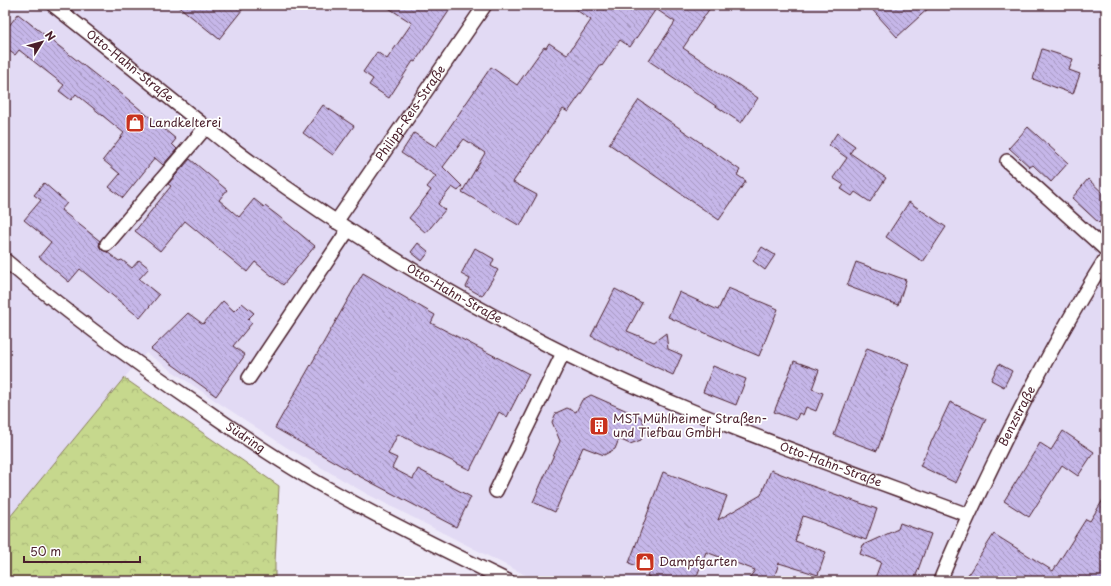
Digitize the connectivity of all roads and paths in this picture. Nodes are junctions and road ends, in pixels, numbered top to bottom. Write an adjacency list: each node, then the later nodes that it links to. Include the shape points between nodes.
1 (53, 5): 3 (street, Otto-Hahn-Straße)
2 (485, 5): 5 (street, Philipp-Reis-Straße)
3 (206, 127): 5 (street, Otto-Hahn-Straße); 7 (street)
4 (1007, 161): 8 (street)
5 (336, 222): 6 (street, Otto-Hahn-Straße)
6 (348, 230): 11 (street, Otto-Hahn-Straße, via 499,320); 12 (street)
7 (107, 244)
8 (1106, 250)
9 (1106, 258): 14 (street, Benzstraße, via 1072,313)
10 (5, 260): 15 (street, Südring, via 62,307 145,369 267,452 377,515)
11 (563, 353): 13 (street); 14 (street, Otto-Hahn-Straße, via 697,414)
12 (249, 378)
13 (496, 491)
14 (968, 515): 16 (street, Benzstraße)
15 (508, 581)
16 (940, 581)

